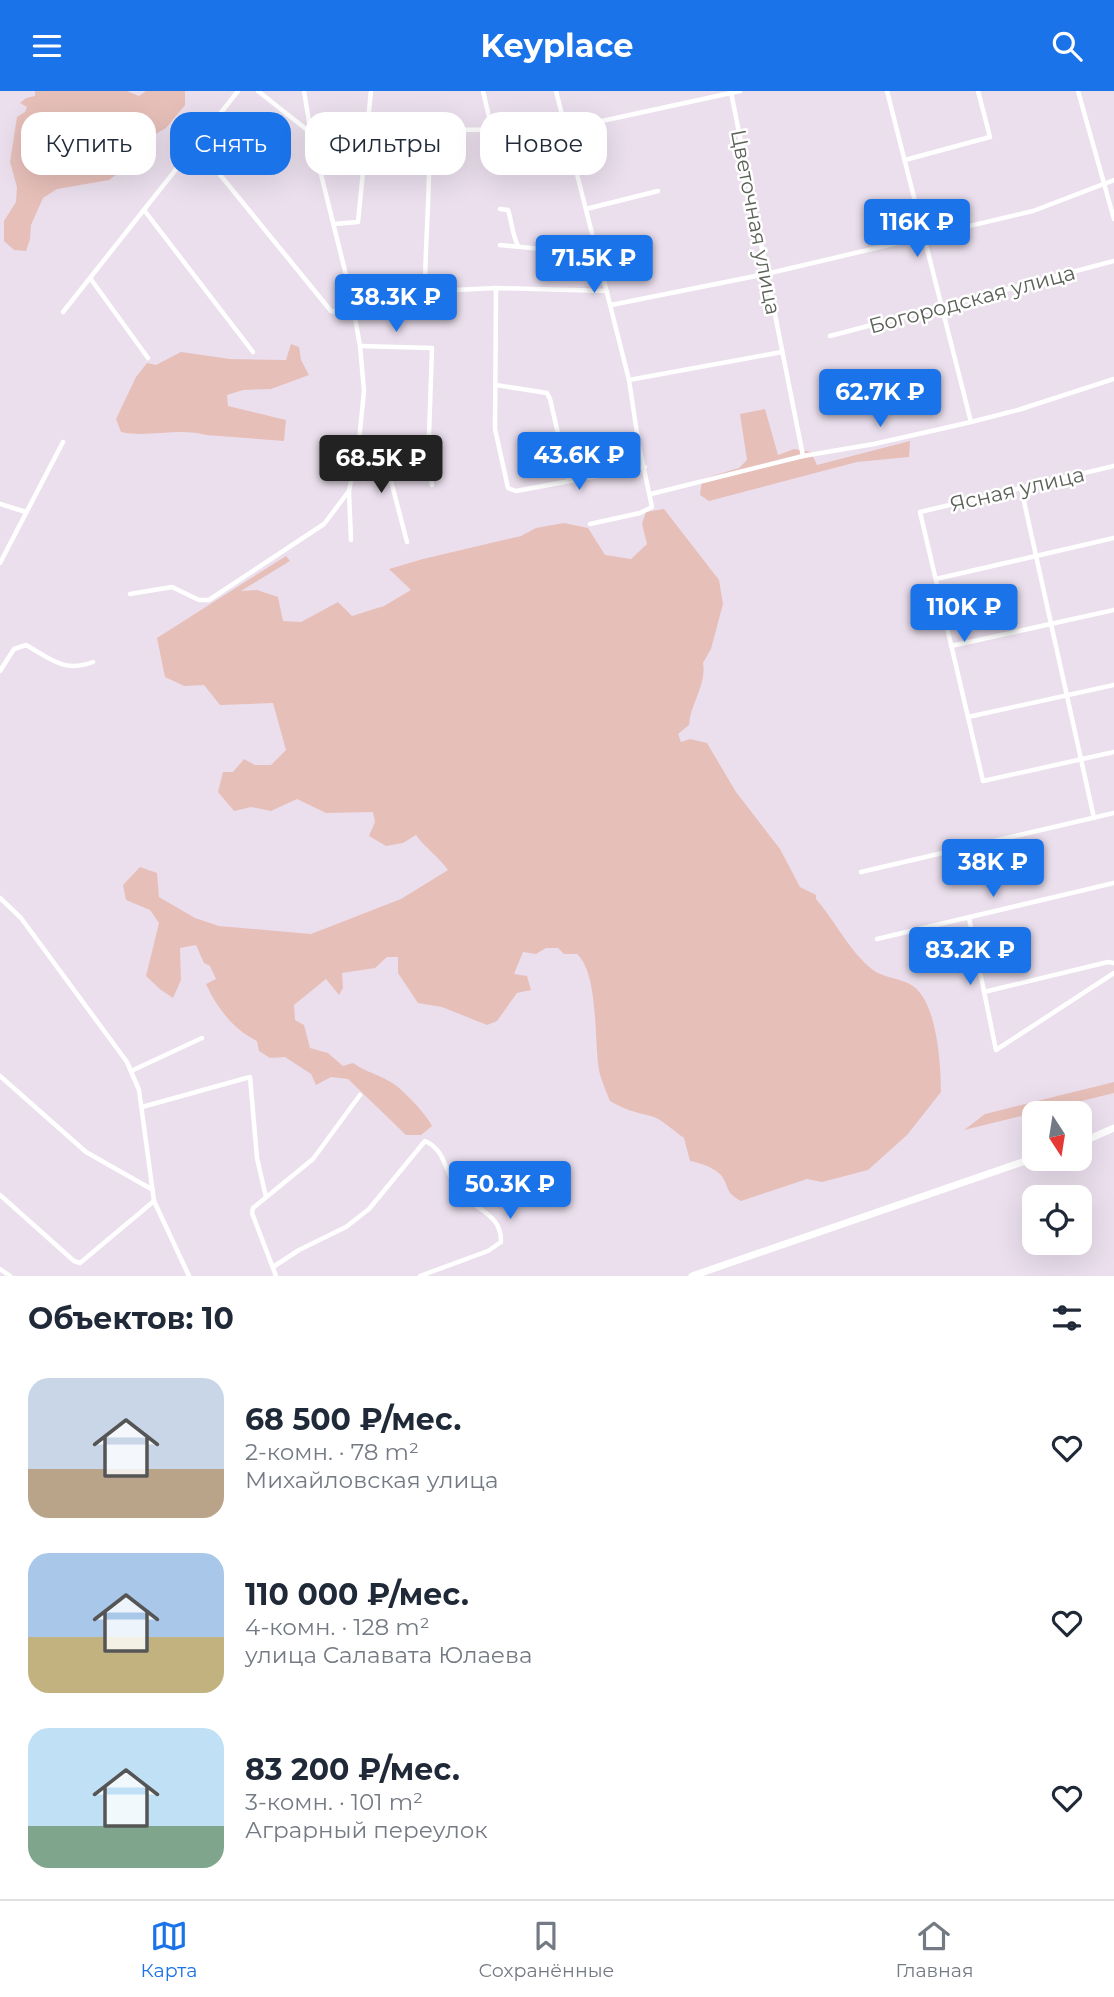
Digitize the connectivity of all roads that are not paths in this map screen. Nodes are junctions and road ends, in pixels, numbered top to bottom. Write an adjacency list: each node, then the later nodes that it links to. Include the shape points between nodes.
1 (238, 91): 12 (street)
2 (258, 91): 18 (street)
3 (304, 91): 13 (street)
4 (371, 91): 14 (street)
5 (483, 91): 15 (street)
6 (556, 91): 16 (street)
7 (740, 91): 11 (street)
8 (887, 91): 19 (street)
9 (978, 91): 19 (street, via 990,137)
10 (1078, 91): 27 (street)
11 (731, 92): 17 (street); 39 (street, Цветочная улица)
12 (221, 112)
13 (307, 112)
14 (369, 112)
15 (488, 112)
16 (561, 112)
17 (607, 120)
18 (305, 129)
19 (905, 160): 34 (street)
20 (171, 175): 29 (street)
21 (220, 175): 48 (street, via 331,311)
22 (321, 175): 33 (street)
23 (363, 175): 33 (street, via 358,222)
24 (430, 175): 43 (street)
25 (577, 175): 31 (street)
26 (1114, 180): 27 (street)
27 (1104, 185): 32 (street); 34 (street, via 1033,211)
28 (659, 191): 31 (street)
29 (144, 209): 40 (street); 51 (street)
30 (500, 209): 36 (street, via 509,212)
31 (586, 209): 37 (street)
32 (1114, 219)
33 (334, 224): 44 (street)
34 (924, 238): 39 (street); 46 (street)
35 (500, 245): 36 (street)
36 (518, 246): 37 (street, via 572,252)
37 (595, 248): 42 (street)
38 (1114, 261): 46 (street, Богородская улица)
39 (766, 274): 45 (street); 52 (street, Цветочная улица)
40 (90, 278): 47 (street); 53 (street)
41 (496, 288): 42 (street); 43 (street); 56 (street)
42 (607, 291): 45 (street)
43 (425, 292): 44 (street)
44 (351, 295): 48 (street)
45 (611, 305): 55 (street)
46 (943, 308): 49 (street, Богородская улица); 57 (street)
47 (63, 312)
48 (354, 314): 50 (street)
49 (831, 336)
50 (360, 346): 58 (street, via 432,348 429,435); 59 (street, via 364,391)
51 (253, 352)
52 (782, 352): 55 (street); 62 (street, Цветочная улица)
53 (148, 358)
54 (1114, 379): 57 (street)
55 (629, 380): 64 (street)
56 (496, 385): 65 (street, via 547,393); 65 (street, via 495,429 508,488)
57 (971, 422): 62 (street)
58 (425, 439): 60 (street); 66 (street)
59 (359, 441): 60 (street); 68 (street)
60 (388, 441): 75 (street, via 391,481)
61 (62, 442): 71 (street)
62 (803, 456): 69 (street)
63 (1114, 466): 67 (street, Ясная улица)
64 (645, 467): 65 (street); 69 (street)
65 (569, 481)
66 (432, 485)
67 (1021, 488): 76 (street); 78 (street, Ясная улица, via 920,512)
68 (349, 491): 74 (street); 79 (street, via 324,524 209,600 172,587)
69 (651, 494): 72 (street, via 652,507 640,513)
70 (0, 504): 71 (street)
71 (26, 512): 77 (street)
72 (590, 524)
73 (1114, 538): 76 (street)
74 (351, 540)
75 (407, 543)
76 (1038, 556): 78 (street); 81 (street)
77 (0, 562)
78 (936, 579): 82 (street)
79 (130, 594)
80 (1114, 610): 81 (street)
81 (1052, 624): 82 (street); 86 (street)
82 (951, 646): 87 (street)
83 (93, 661): 84 (street, via 67,667 26,645 14,649)
84 (0, 671)
85 (1114, 685): 86 (street)
86 (1068, 695): 87 (street); 89 (street)
87 (968, 717): 89 (street, via 983,781)
88 (1114, 752): 89 (street)
89 (1080, 759): 91 (street)
90 (1114, 813): 91 (street)
91 (1094, 818): 92 (street)
92 (862, 872)
93 (1114, 883): 95 (street)
94 (0, 898): 101 (street, via 21,918)
95 (969, 918): 96 (street); 99 (street)
96 (877, 939)
97 (1114, 963): 99 (street)
98 (1114, 973): 99 (street, via 996,1050)
99 (984, 992)
100 (202, 1038): 101 (street)
101 (131, 1071): 104 (street)
102 (0, 1076): 108 (street, via 86,1152)
103 (360, 1095): 110 (street, via 313,1159)
104 (142, 1108): 108 (street); 110 (street, via 250,1077)
105 (1114, 1128): 106 (main road)
106 (1092, 1138)
107 (1022, 1162): 118 (main road)
108 (153, 1190): 111 (street)
109 (0, 1195): 111 (street, via 80,1263)
110 (265, 1197): 112 (street, via 253,1213)
111 (154, 1201): 115 (street)
112 (272, 1267): 116 (street); 117 (street, via 369,1209 425,1141 435,1145 459,1192 494,1219 501,1242)
113 (0, 1269): 114 (street)
114 (10, 1276)
115 (189, 1276)
116 (276, 1276)
117 (419, 1276)
118 (692, 1276)

